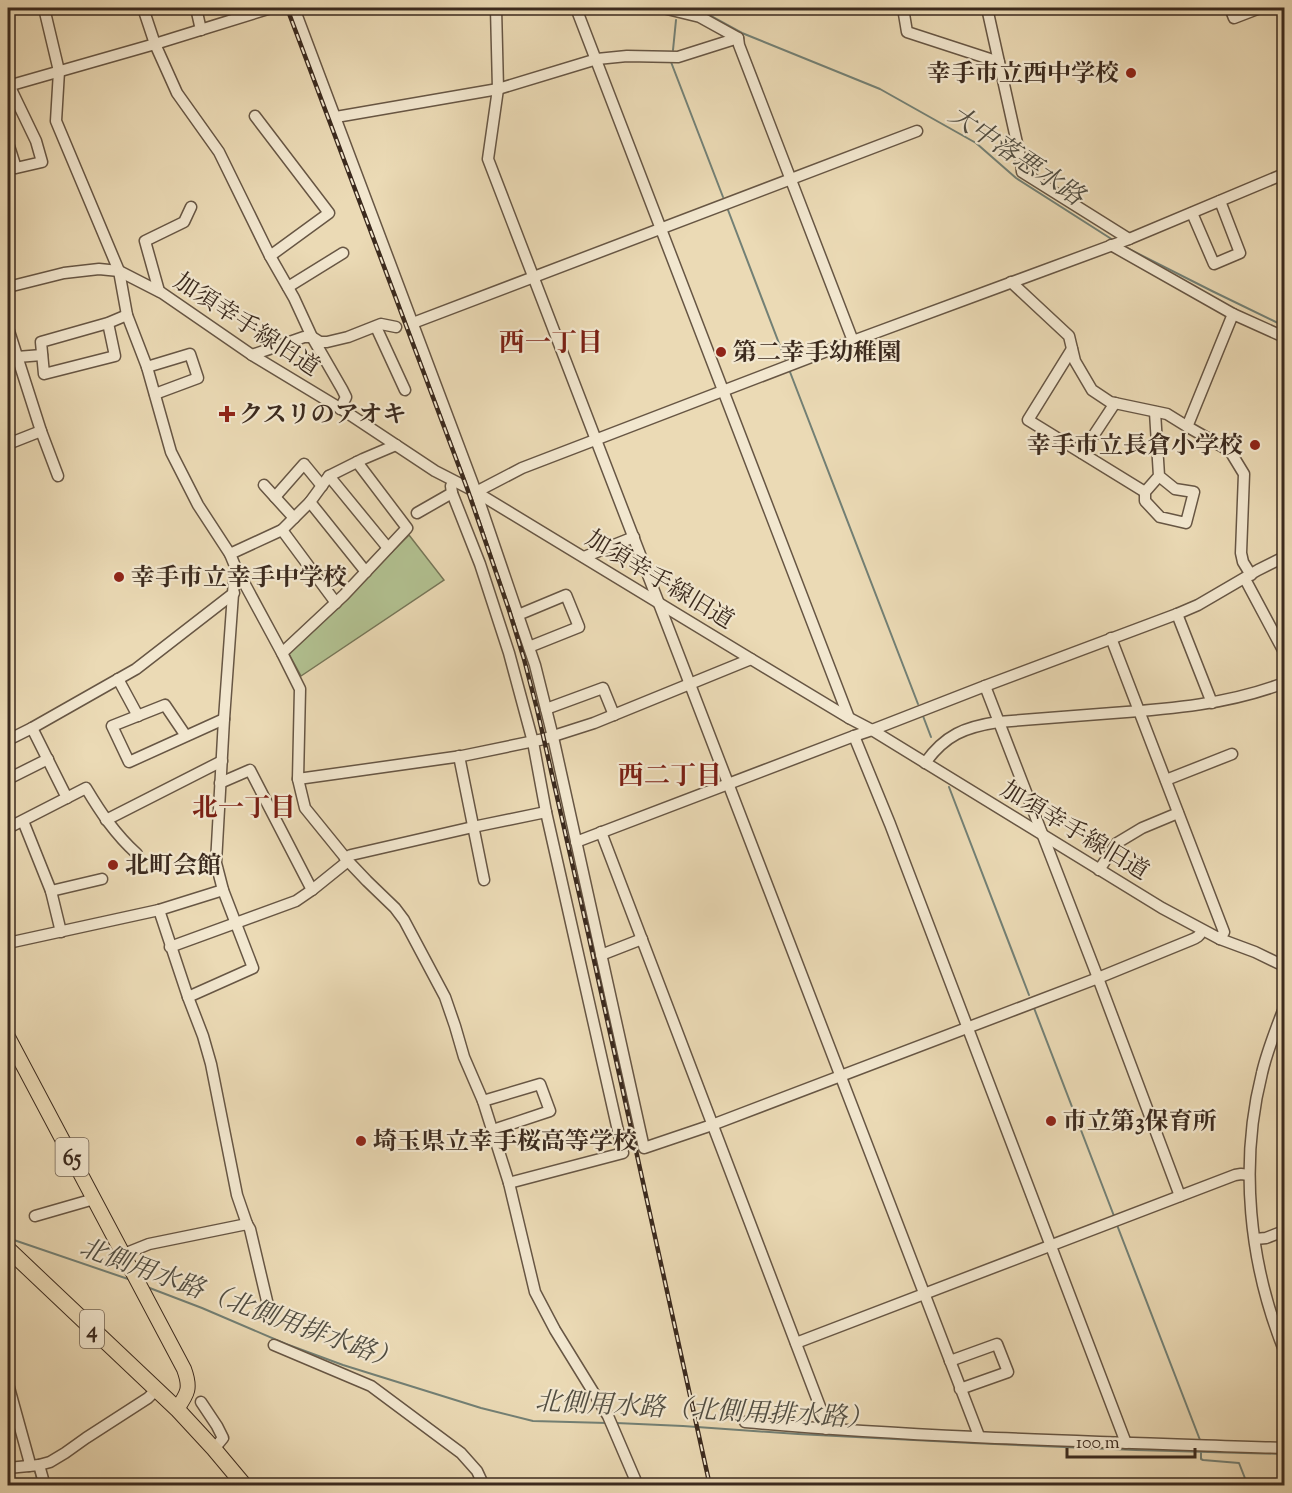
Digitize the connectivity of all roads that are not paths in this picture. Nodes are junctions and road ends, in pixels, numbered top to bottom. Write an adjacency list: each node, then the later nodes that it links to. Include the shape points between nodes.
1 (44, 8): 18 (street)
2 (143, 8): 15 (street)
3 (196, 8): 13 (street)
4 (272, 8): 13 (street)
5 (294, 8): 22 (street)
6 (496, 8): 20 (street)
7 (576, 8): 16 (street)
8 (663, 8): 14 (street, via 700,17)
9 (903, 8): 17 (street, via 907,32)
10 (987, 8): 17 (street)
11 (1230, 8): 12 (street, via 1234,18)
12 (1260, 8)
13 (201, 30): 15 (street)
14 (738, 38): 16 (street, via 678,57); 26 (street)
15 (155, 44): 18 (street); 34 (street, via 177,93 219,152)
16 (597, 59): 20 (street); 30 (street)
17 (999, 62): 31 (street, via 1022,172)
18 (59, 71): 19 (street); 35 (street, via 56,121)
19 (8, 86): 24 (street, via 36,141 42,162 16,168)
20 (498, 89): 22 (street); 36 (street, via 488,159)
21 (255, 116): 34 (street, via 329,213)
22 (336, 117): 44 (street)
23 (917, 131): 26 (street)
24 (8, 143)
25 (1284, 174): 27 (street)
26 (790, 178): 30 (street); 50 (street)
27 (1220, 201): 29 (street); 29 (street, via 1240,253 1214,264)
28 (191, 207): 40 (street, via 184,222 145,241)
29 (1192, 213): 31 (street)
30 (661, 228): 36 (street); 57 (street)
31 (1126, 240): 32 (street)
32 (1111, 245): 37 (street); 41 (street)
33 (343, 253): 38 (street)
34 (270, 256): 38 (street)
35 (119, 271): 39 (street, 加須幸手線旧道, via 64,273); 40 (street, 加須幸手線旧道); 42 (street)
36 (534, 277): 44 (street); 64 (street)
37 (1011, 282): 50 (street); 51 (street, via 1070,336)
38 (288, 286): 48 (street)
39 (8, 287)
40 (159, 291): 53 (street, 加須幸手線旧道)
41 (1233, 314): 49 (street); 62 (street)
42 (127, 315): 43 (street); 55 (street)
43 (108, 323): 52 (street, via 40,342); 52 (street, via 116,356 44,374)
44 (413, 323): 75 (street)
45 (376, 327): 46 (street); 48 (street, via 336,341 320,342); 56 (street)
46 (396, 327)
47 (8, 328): 54 (street)
48 (312, 337): 53 (street); 60 (street, via 346,397)
49 (1284, 337)
50 (853, 341): 57 (street)
51 (1072, 349): 59 (street, via 1092,390); 67 (street, via 1028,420)
52 (42, 355): 54 (street)
53 (252, 355): 60 (street, 加須幸手線旧道)
54 (17, 357): 63 (street)
55 (147, 368): 58 (street); 58 (street, via 190,354 198,378)
56 (405, 390)
57 (723, 391): 64 (street); 110 (street)
58 (154, 394): 85 (street, via 171,452 198,505)
59 (1115, 403): 61 (street); 67 (street)
60 (340, 409): 66 (street, 加須幸手線旧道)
61 (1155, 411): 62 (street); 71 (street)
62 (1188, 427): 90 (street, via 1230,451 1244,474 1241,554)
63 (41, 431): 65 (street); 69 (street)
64 (597, 440): 75 (street, via 522,468); 83 (street)
65 (8, 444)
66 (396, 445): 68 (street); 72 (street, 加須幸手線旧道)
67 (1082, 453): 76 (street)
68 (357, 462): 70 (street); 84 (street, via 407,528)
69 (58, 476)
70 (329, 476): 74 (street); 84 (street)
71 (1159, 476): 76 (street); 76 (street, via 1175,489 1194,492 1186,523 1160,517 1145,501)
72 (450, 479): 75 (street, 加須幸手線旧道); 77 (street)
73 (264, 485): 78 (street)
74 (322, 486): 78 (street, via 304,464); 79 (street)
75 (476, 492): 86 (street, 加須幸手線旧道); 95 (street)
76 (1145, 492)
77 (452, 493): 80 (street); 119 (street, via 509,653)
78 (275, 497): 81 (street)
79 (310, 502): 81 (street); 89 (street)
80 (417, 513)
81 (294, 518): 82 (street)
82 (282, 530): 85 (street); 92 (street)
83 (634, 537): 86 (street); 93 (street)
84 (388, 548): 89 (street)
85 (230, 554): 88 (street)
86 (584, 557): 93 (street, 加須幸手線旧道)
87 (1284, 557): 90 (street)
88 (235, 566): 91 (street); 99 (street)
89 (366, 572): 92 (street)
90 (1248, 577): 94 (street); 98 (street)
91 (234, 593): 101 (street); 111 (street)
92 (336, 603): 99 (street)
93 (660, 604): 100 (street, 加須幸手線旧道); 102 (street)
94 (1177, 614): 96 (street); 105 (street)
95 (519, 615): 97 (street); 97 (street, via 566,595 579,627)
96 (1111, 638): 104 (street); 107 (street)
97 (529, 647): 106 (street)
98 (1284, 652)
99 (282, 653): 126 (street, via 300,689)
100 (751, 659): 102 (street); 110 (street, 加須幸手線旧道)
101 (118, 680): 109 (street); 113 (street)
102 (690, 683): 108 (street); 129 (street)
103 (1284, 683): 105 (street)
104 (985, 686): 112 (street); 114 (street)
105 (1212, 703): 107 (street)
106 (546, 709): 108 (street, via 603,688); 116 (street)
107 (1139, 711): 112 (street); 127 (street)
108 (614, 715): 116 (street)
109 (138, 716): 115 (street, via 165,705); 115 (street, via 112,726 129,762)
110 (849, 718): 114 (street, 加須幸手線旧道)
111 (224, 719): 115 (street); 123 (street)
112 (998, 722): 124 (street, via 958,733); 138 (street)
113 (32, 728): 118 (street); 122 (street)
114 (872, 730): 117 (street); 124 (street, 加須幸手線旧道)
115 (186, 736)
116 (553, 736): 119 (street); 139 (street)
117 (854, 736): 129 (street); 161 (street)
118 (8, 740)
119 (532, 742): 121 (street); 131 (street)
120 (1232, 754): 127 (street)
121 (459, 756): 126 (street); 135 (street)
122 (48, 759): 125 (street); 130 (street)
123 (222, 761): 128 (street); 134 (street)
124 (925, 763): 138 (street, 加須幸手線旧道)
125 (8, 779)
126 (298, 779): 141 (street, via 305,808)
127 (1166, 780): 132 (street)
128 (220, 783): 145 (street, via 216,863); 146 (street, via 250,770)
129 (727, 784): 137 (street); 164 (street)
130 (67, 798): 133 (street); 134 (street, via 86,788)
131 (546, 812): 135 (street); 169 (street, via 623,1154)
132 (1178, 813): 142 (street, via 1117,843); 153 (street, via 1224,932)
133 (23, 820): 136 (street); 147 (street)
134 (106, 820): 140 (street)
135 (472, 827): 141 (street, via 351,855); 144 (street)
136 (8, 828)
137 (601, 832): 139 (street); 152 (street)
138 (1042, 835): 142 (street, 加須幸手線旧道); 158 (street)
139 (576, 842): 156 (street)
140 (137, 854)
141 (347, 860): 146 (street); 165 (street, via 404,920 445,997)
142 (1099, 870): 150 (street, 加須幸手線旧道)
143 (102, 879): 147 (street)
144 (484, 880)
145 (223, 890): 148 (street); 149 (street)
146 (312, 890): 149 (street)
147 (51, 891): 151 (street)
148 (159, 910): 151 (street); 155 (street)
149 (236, 924): 155 (street); 159 (street, via 253,968)
150 (1202, 930): 153 (street, 加須幸手線旧道); 158 (street, via 1197,938)
151 (61, 932): 154 (street)
152 (642, 939): 156 (street); 166 (street)
153 (1220, 939): 157 (street, 加須幸手線旧道)
154 (8, 943)
155 (171, 947): 159 (street)
156 (601, 955): 166 (street, via 644,1148)
157 (1284, 966)
158 (1098, 978): 161 (street); 170 (street)
159 (188, 997): 173 (street, via 211,1064 237,1195)
160 (1284, 1008): 162 (street)
161 (967, 1027): 164 (street); 176 (street)
162 (1281, 1027): 168 (street, via 1262,1072 1251,1140)
163 (8, 1037): 171 (main road, 65)
164 (840, 1076): 166 (street); 179 (street)
165 (483, 1101): 167 (street); 167 (street, via 540,1084 550,1111)
166 (712, 1125): 181 (street)
167 (493, 1131): 169 (street)
168 (1250, 1175): 170 (street, via 1235,1175); 175 (street)
169 (509, 1183): 201 (street, via 535,1292 612,1422)
170 (1180, 1196): 176 (street)
171 (94, 1199): 172 (street); 178 (main road, 65)
172 (35, 1215)
173 (247, 1224): 178 (street, via 148,1244); 180 (street)
174 (1284, 1231): 175 (street)
175 (1255, 1239): 183 (street, via 1261,1277)
176 (1050, 1246): 179 (street); 193 (street)
177 (8, 1249): 187 (highway, 4)
178 (123, 1254): 189 (main road, 65, via 184,1369 188,1390)
179 (924, 1294): 181 (street); 184 (street)
180 (267, 1301)
181 (796, 1343): 191 (street)
182 (274, 1345): 200 (street, via 371,1386 460,1453)
183 (1284, 1350)
184 (950, 1361): 186 (street); 186 (street, via 997,1344 1008,1372)
185 (8, 1384): 196 (street)
186 (960, 1389): 192 (street)
187 (156, 1390): 189 (highway, 4); 196 (street, via 65,1453)
188 (201, 1402): 195 (street, via 223,1438)
189 (177, 1409): 195 (highway, 4)
190 (745, 1422): 191 (street)
191 (826, 1429): 192 (street)
192 (978, 1436): 193 (street)
193 (1126, 1443): 194 (street)
194 (1284, 1448)
195 (214, 1449): 199 (highway, 4)
196 (34, 1466): 197 (street); 198 (street)
197 (8, 1468)
198 (45, 1485)
199 (244, 1485)
200 (484, 1485)
201 (638, 1485)

